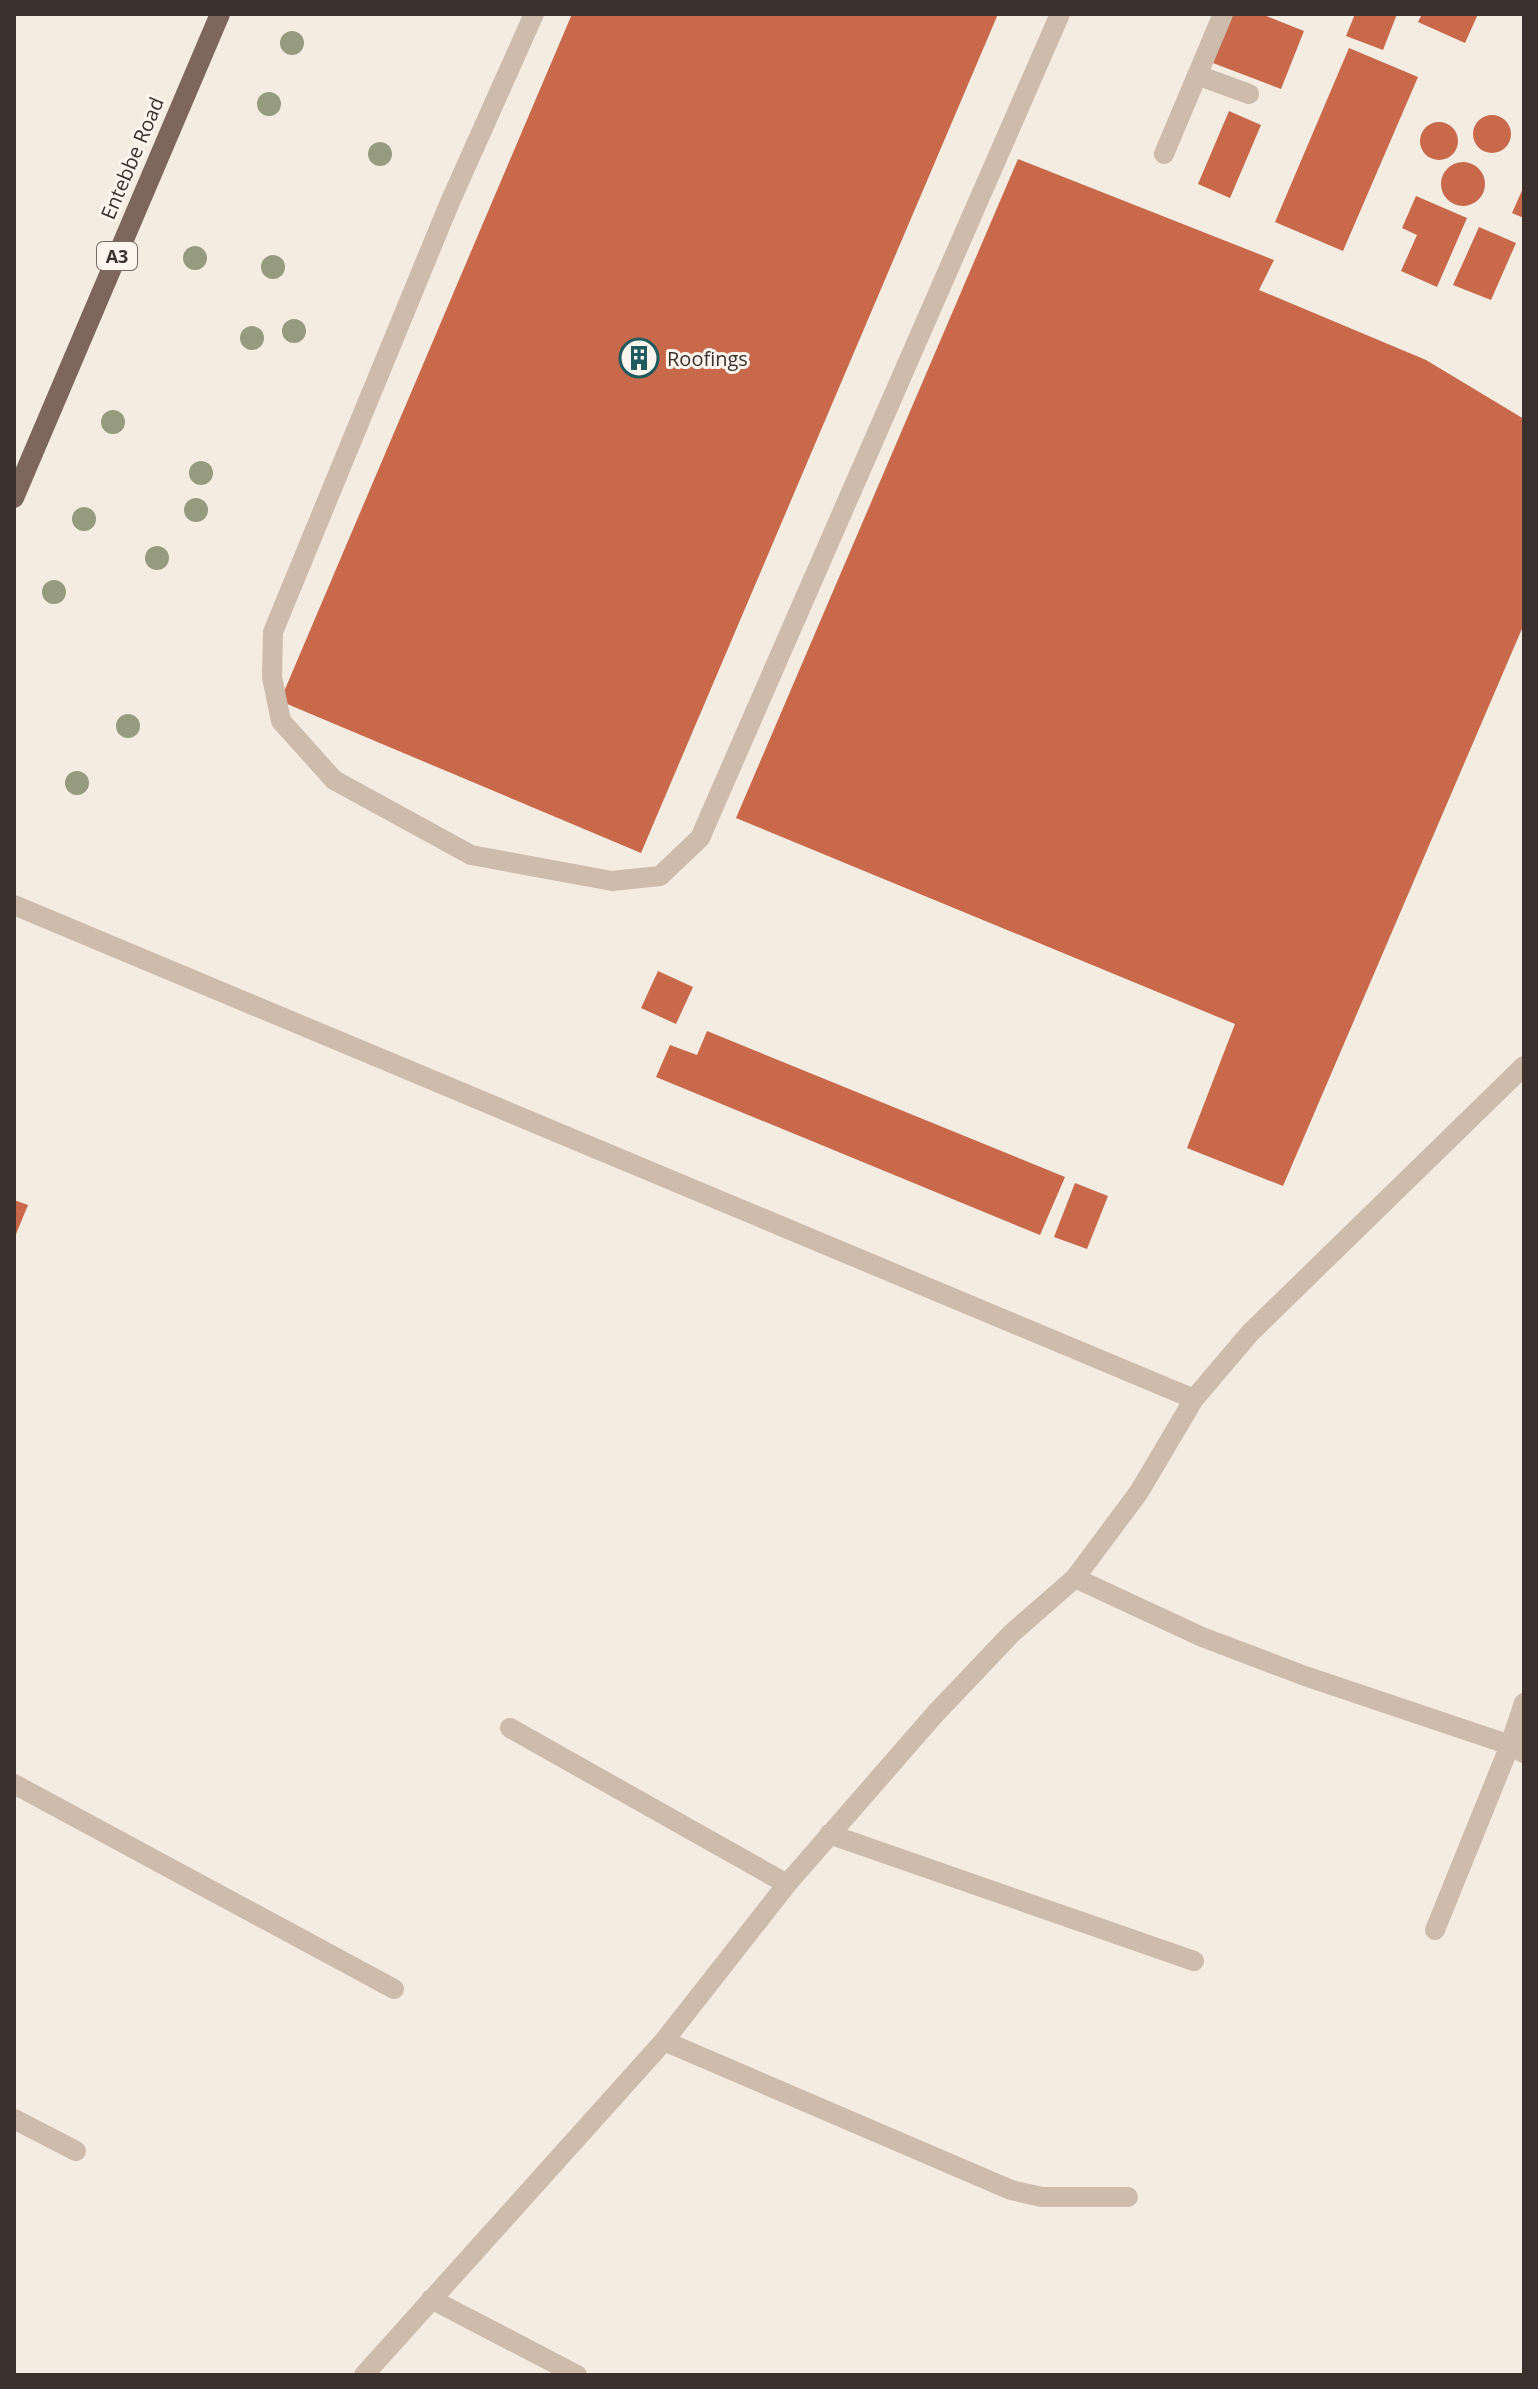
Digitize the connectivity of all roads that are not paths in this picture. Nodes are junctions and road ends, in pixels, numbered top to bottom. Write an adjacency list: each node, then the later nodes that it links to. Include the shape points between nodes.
1 (220, 14): 8 (main road, Entebbe Road / A3)
2 (534, 14): 3 (street, via 450,202 273,632 272,677 281,721 334,780 471,855 612,881 660,876 700,838)
3 (1060, 14)
4 (1223, 14): 5 (street)
5 (1197, 75): 6 (street); 7 (street)
6 (1249, 94)
7 (1164, 154)
8 (14, 498)
9 (14, 905): 11 (street)
10 (1524, 1066): 11 (street, via 1250,1333)
11 (1194, 1399): 12 (street, via 1139,1492)
12 (1075, 1578): 15 (street, via 1202,1637); 17 (street, via 1012,1633)
13 (1524, 1703): 15 (street)
14 (510, 1728): 18 (street)
15 (1517, 1749): 19 (street)
16 (14, 1784): 21 (street)
17 (829, 1834): 18 (street); 20 (street)
18 (787, 1884): 22 (street)
19 (1435, 1930)
20 (1194, 1961)
21 (394, 1989)
22 (664, 2041): 25 (street, via 1011,2190 1042,2197); 26 (street)
23 (14, 2119): 24 (street)
24 (76, 2151)
25 (1128, 2197)
26 (431, 2299): 27 (street); 28 (street)
27 (364, 2375)
28 (577, 2375)

